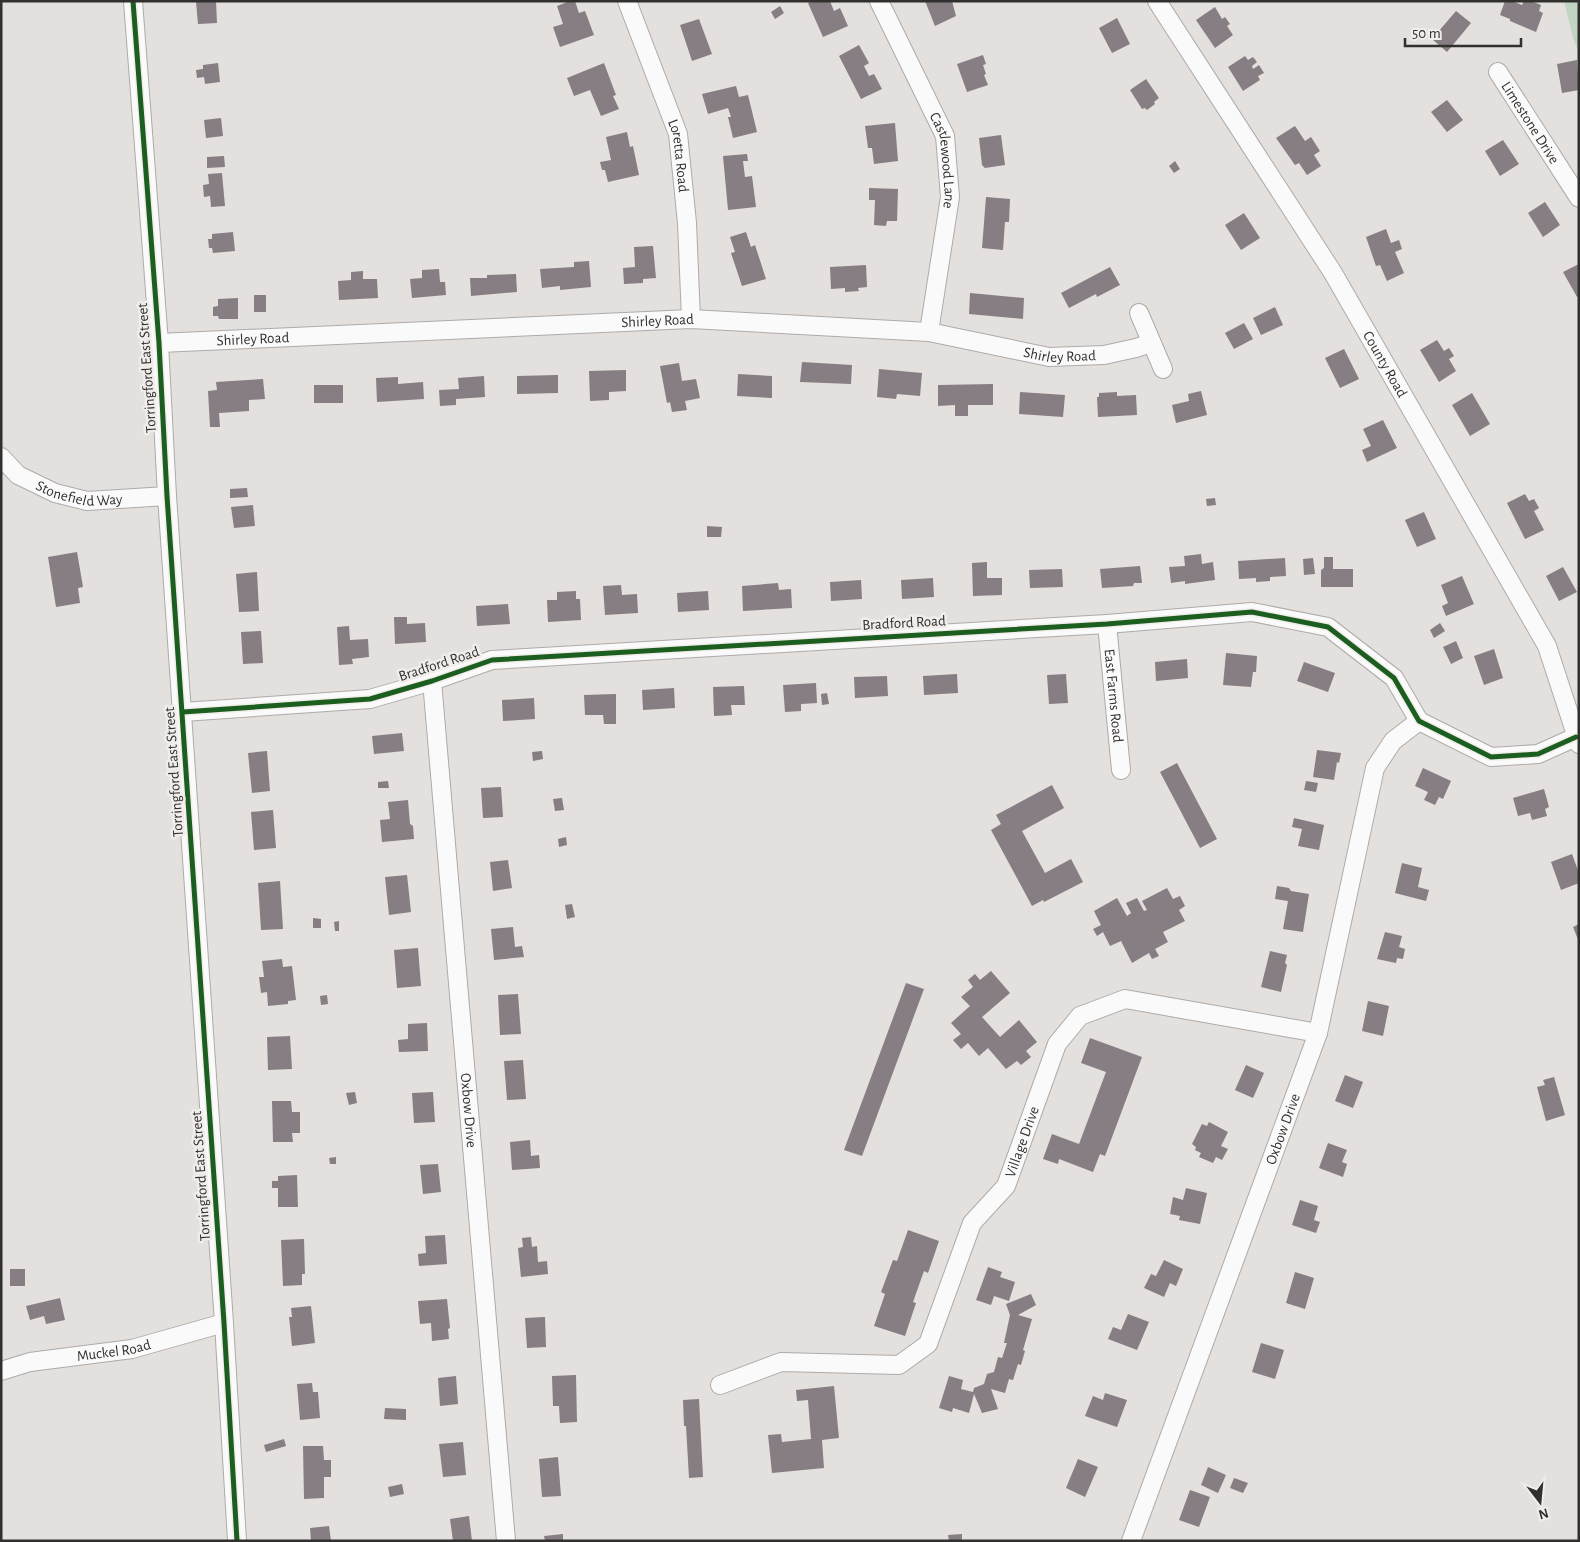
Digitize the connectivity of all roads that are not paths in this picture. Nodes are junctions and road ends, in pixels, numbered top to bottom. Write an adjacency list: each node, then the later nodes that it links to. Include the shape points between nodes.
1 (134, 1): 10 (street, Torringford East Street)
2 (627, 1): 8 (street, Loretta Road, via 678,134 687,223)
3 (879, 1): 9 (street, Castlewood Lane, via 945,136 950,197)
4 (1157, 1): 19 (street, County Road, via 1333,273 1547,646)
5 (1498, 72): 6 (street, Limestone Drive)
6 (1579, 198)
7 (1139, 312): 11 (street)
8 (691, 320): 9 (street, Shirley Road); 10 (street, Shirley Road)
9 (929, 332): 11 (street, Shirley Road, via 1050,357 1104,355)
10 (159, 343): 14 (street, Torringford East Street)
11 (1151, 343): 12 (street)
12 (1163, 369)
13 (1, 457): 14 (street, Stonefield Way, via 18,475 55,493 87,501)
14 (167, 496): 17 (street, Torringford East Street)
15 (1107, 624): 16 (street, Bradford Road, via 492,660); 18 (street, Bradford Road, via 1252,612 1328,627 1394,678); 20 (street, East Farms Road)
16 (432, 681): 17 (street, Bradford Road, via 370,699); 26 (street, Oxbow Drive)
17 (183, 712): 22 (street, Torringford East Street)
18 (1419, 721): 19 (street, via 1492,757 1538,754); 21 (street, Oxbow Drive, via 1393,741 1375,768)
19 (1578, 740)
20 (1121, 770)
21 (1318, 1033): 24 (street, Village Drive, via 1125,999 1080,1016 1057,1044 1006,1186 972,1223 928,1344 899,1365 781,1362); 27 (street, Oxbow Drive)
22 (224, 1323): 23 (street, Muckel Road, via 132,1349 30,1362); 25 (street, Torringford East Street)
23 (1, 1371)
24 (720, 1385)
25 (237, 1541)
26 (506, 1541)
27 (1131, 1541)

